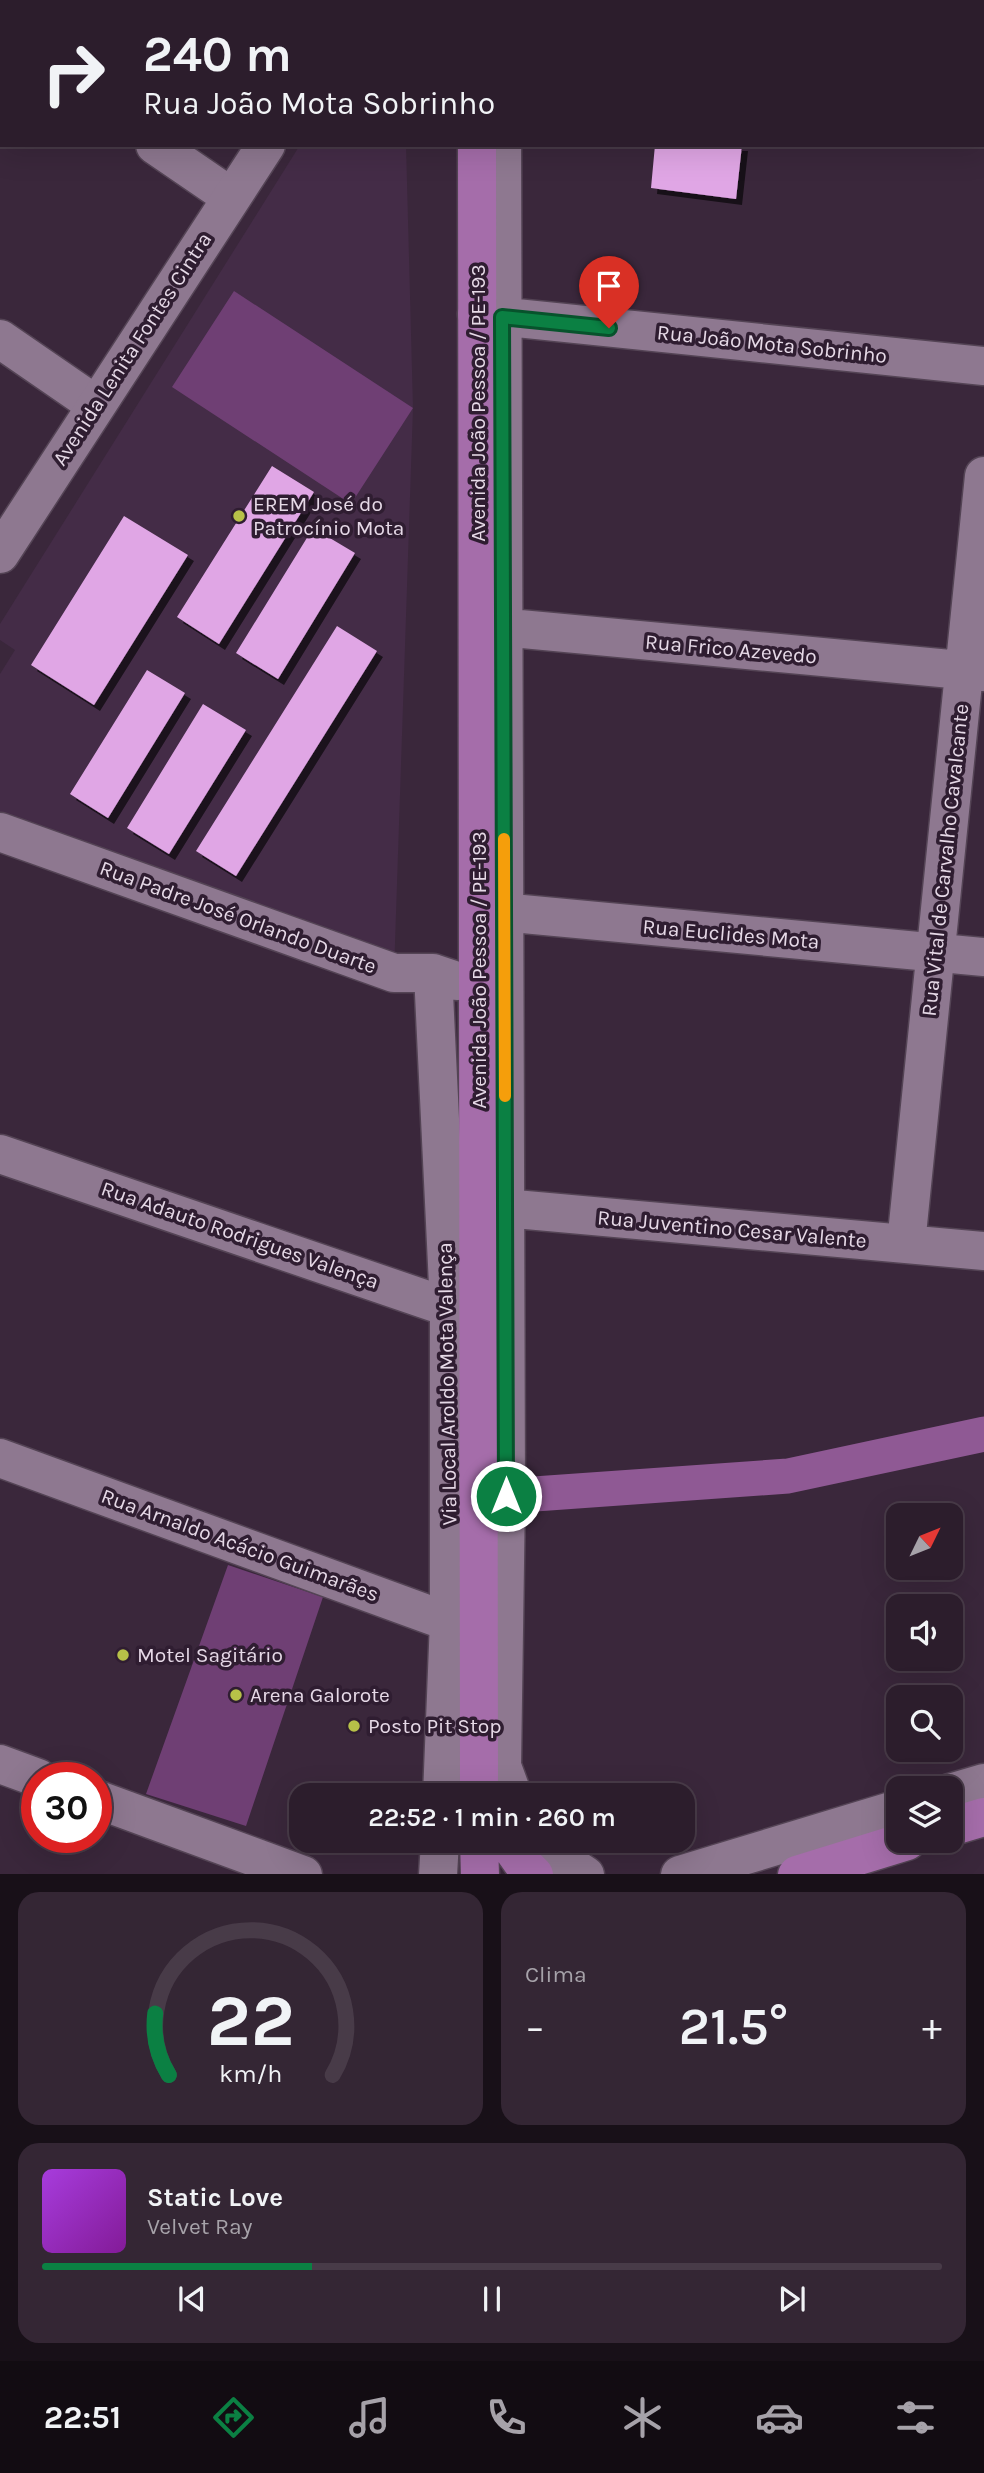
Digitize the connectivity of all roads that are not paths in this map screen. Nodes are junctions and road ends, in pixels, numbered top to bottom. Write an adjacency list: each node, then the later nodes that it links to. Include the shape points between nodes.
1 (158, 147): 5 (street)
2 (265, 147): 5 (street, Avenida Lenita Fontes Cintra)
3 (477, 147): 6 (main road, Avenida João Pessoa / PE-193)
4 (502, 147): 6 (street)
5 (231, 197): 9 (street, Avenida Lenita Fontes Cintra)
6 (490, 315): 8 (street, Rua João Mota Sobrinho); 12 (main road, Avenida João Pessoa / PE-193)
7 (0, 339): 9 (street)
8 (984, 366)
9 (96, 405): 11 (street, Avenida Lenita Fontes Cintra)
10 (984, 475): 13 (street, Rua Vital de Carvalho Cavalcante)
11 (0, 554)
12 (491, 626): 13 (street, Rua Frico Azevedo); 15 (main road, Avenida João Pessoa / PE-193)
13 (974, 671): 16 (street, Rua Vital de Carvalho Cavalcante)
14 (0, 832): 18 (street, Rua Padre José Orlando Duarte, via 394,973)
15 (491, 911): 16 (street, Rua Euclides Mota); 19 (main road, Avenida João Pessoa / PE-193); 21 (street)
16 (936, 952): 17 (street, Rua Euclides Mota); 22 (street, Rua Vital de Carvalho Cavalcante)
17 (984, 957)
18 (433, 973): 19 (street, Rua Padre José Orlando Duarte); 24 (street, Via Local Aroldo Mota Valença)
19 (479, 989): 21 (main road, Avenida João Pessoa / PE-193)
20 (0, 1154): 24 (street, Rua Adauto Rodrigues Valença)
21 (492, 1207): 22 (street, Rua Juventino Cesar Valente); 24 (main road, Avenida João Pessoa / PE-193); 33 (street, via 506,1496 502,1766)
22 (906, 1244): 23 (street, Rua Juventino Cesar Valente)
23 (984, 1251)
24 (464, 1312): 26 (main road, Avenida João Pessoa / PE-193)
25 (0, 1458): 26 (street, Rua Arnaldo Acácio Guimarães)
26 (464, 1627): 27 (main road, Avenida João Pessoa / PE-193); 30 (street)
27 (479, 1746): 31 (main road, Avenida João Pessoa / PE-193); 32 (main road)
28 (0, 1764): 29 (street)
29 (21, 1772)
30 (444, 1783)
31 (479, 1783)
32 (488, 1783)
33 (508, 1783)
34 (984, 1783): 35 (street)
35 (963, 1789)
36 (112, 1805): 46 (street)
37 (886, 1813): 51 (street)
38 (984, 1817): 39 (main road)
39 (963, 1823)
40 (886, 1848): 45 (main road)
41 (439, 1853): 47 (street)
42 (480, 1853): 48 (main road)
43 (516, 1853): 49 (main road)
44 (552, 1853): 50 (street)
45 (816, 1872)
46 (303, 1874)
47 (438, 1874)
48 (480, 1874)
49 (534, 1874)
50 (585, 1874)
51 (680, 1874)

